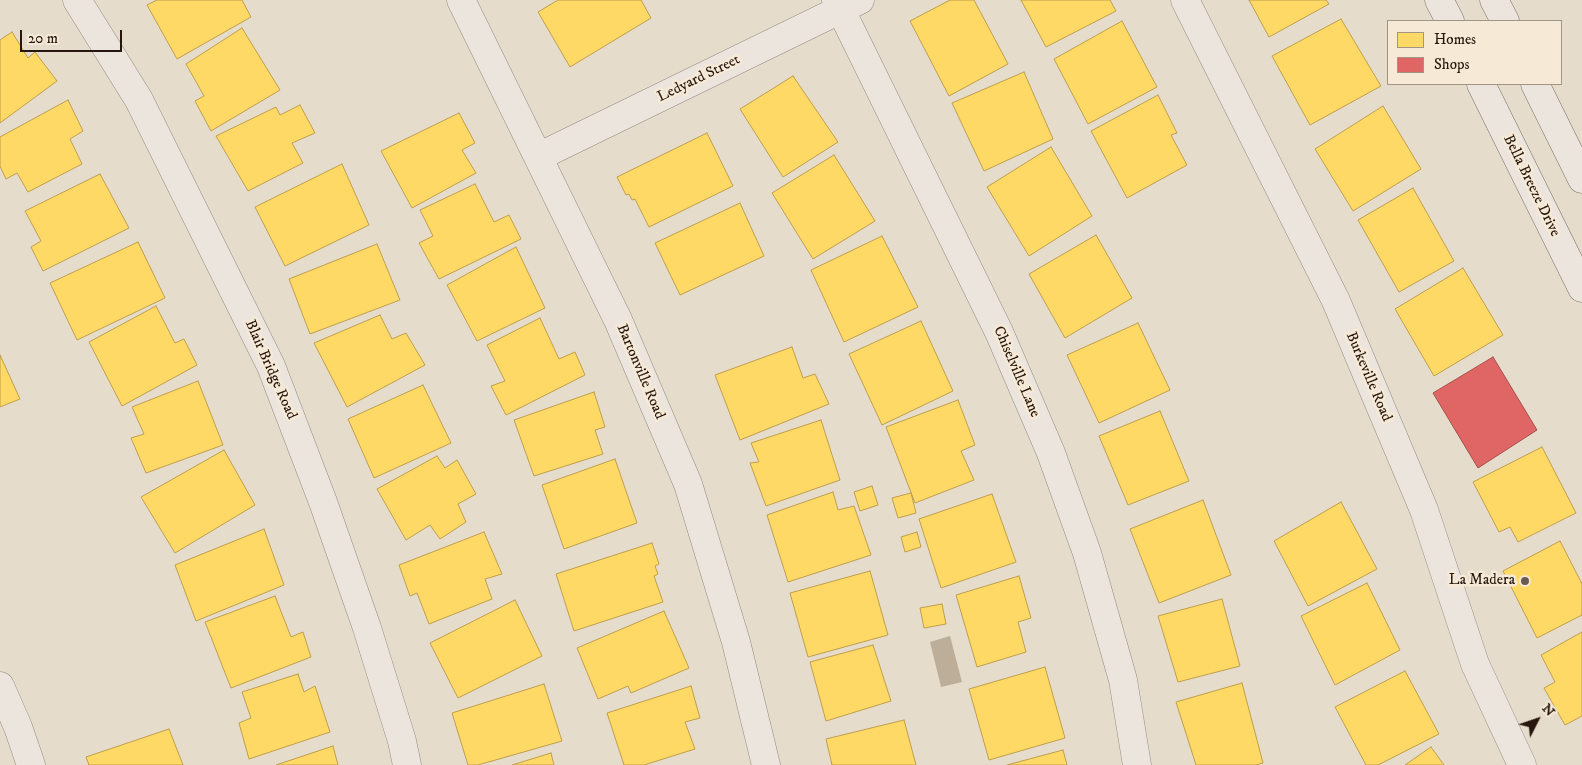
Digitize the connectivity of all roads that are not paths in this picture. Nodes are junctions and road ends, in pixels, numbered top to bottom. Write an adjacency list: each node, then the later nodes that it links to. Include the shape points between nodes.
1 (77, 0): 16 (street, Blair Bridge Road, via 139,100 271,366 367,628)
2 (461, 0): 11 (street, Bartonville Road)
3 (1185, 0): 19 (street, Burkeville Road, via 1336,301 1424,510 1475,664)
4 (1439, 0): 7 (street)
5 (1494, 0): 8 (street)
6 (846, 3): 11 (street, Ledyard Street); 18 (street, Chiselville Lane, via 999,332 1051,453 1086,553 1123,680)
7 (1449, 20)
8 (1504, 20)
9 (1481, 85): 13 (street, Bella Breeze Drive)
10 (1536, 85): 12 (street)
11 (538, 157): 17 (street, Bartonville Road, via 618,320 688,484 736,642)
12 (1582, 178)
13 (1582, 288)
14 (0, 686): 15 (street)
15 (31, 765)
16 (407, 765)
17 (766, 765)
18 (1137, 765)
19 (1522, 765)

